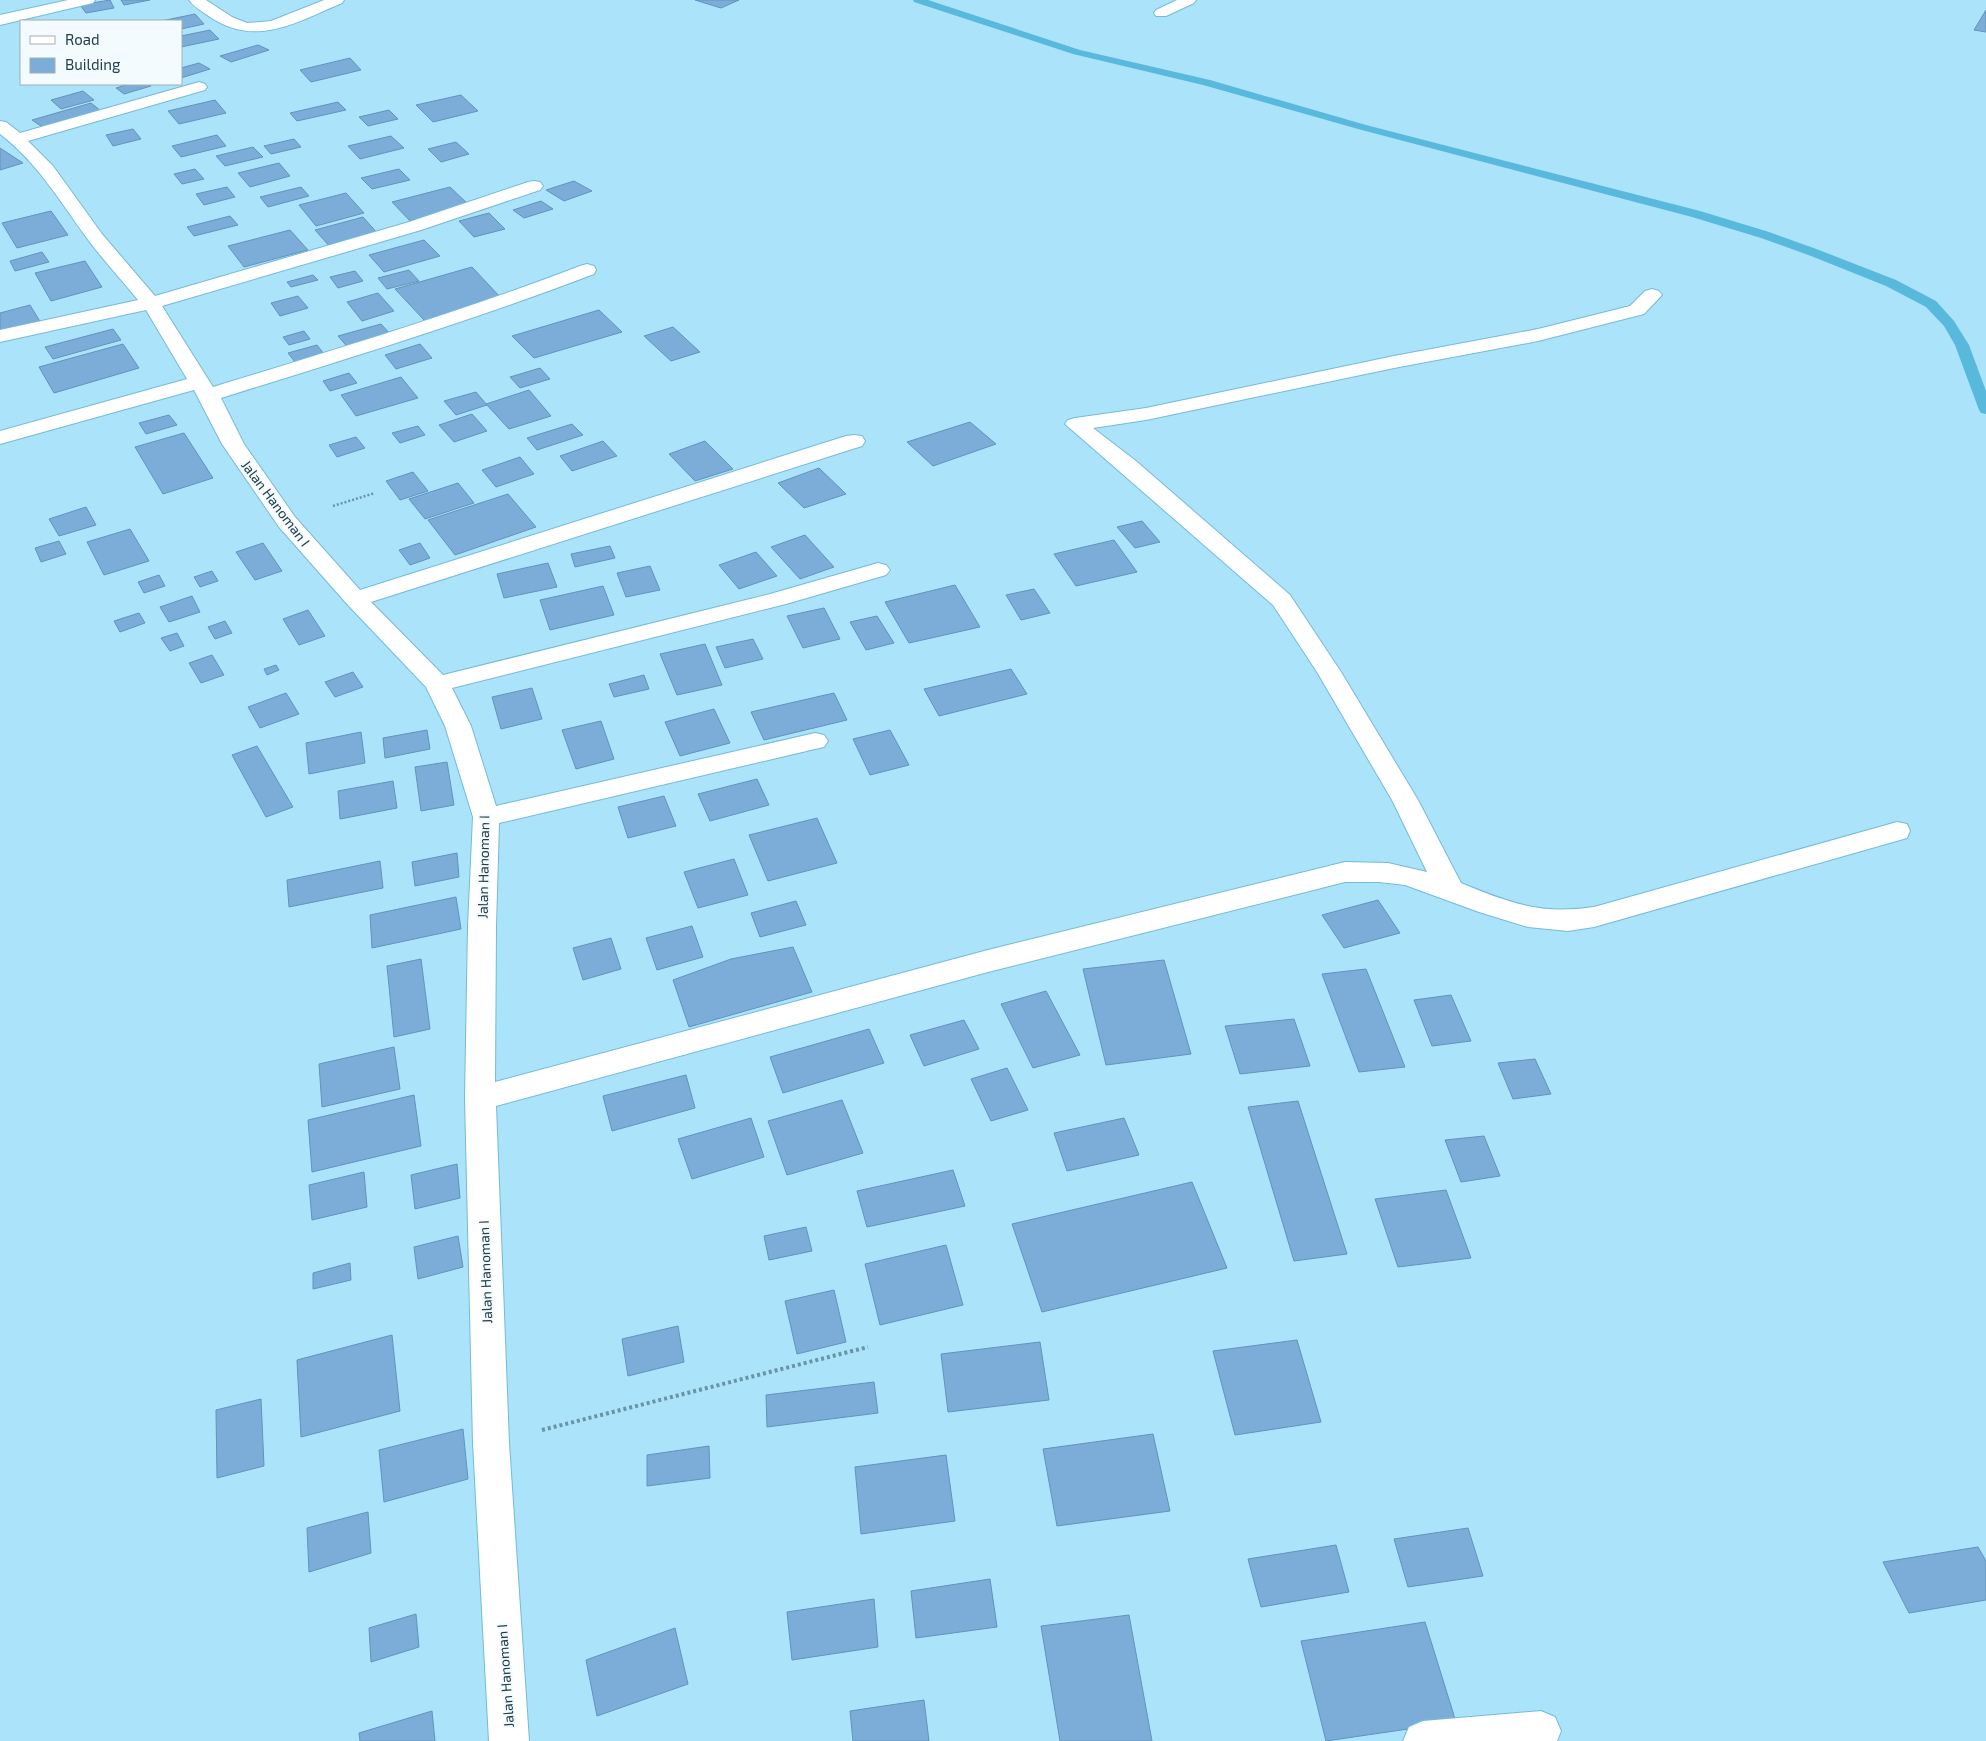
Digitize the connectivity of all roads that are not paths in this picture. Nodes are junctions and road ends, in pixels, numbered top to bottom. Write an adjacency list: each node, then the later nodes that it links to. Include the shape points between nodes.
1 (88, 0): 6 (street)
2 (196, 0): 3 (street, via 233,25 256,28)
3 (338, 0)
4 (1189, 0): 5 (street)
5 (1161, 13)
6 (0, 20)
7 (199, 87): 8 (street)
8 (8, 132): 12 (street, Jalan Hanoman I, via 62,188 96,238)
9 (534, 186): 12 (street, via 415,226)
10 (587, 270): 14 (street, via 406,335)
11 (1652, 294): 23 (street, via 1637,310 1538,336 1384,364 1146,414 1075,424 1282,600 1405,800)
12 (151, 303): 13 (street); 14 (street, Jalan Hanoman I)
13 (0, 336)
14 (204, 388): 15 (street); 18 (street, Jalan Hanoman I, via 233,444 287,522)
15 (0, 438)
16 (854, 441): 18 (street)
17 (878, 570): 19 (street, via 778,599)
18 (355, 599): 19 (street, Jalan Hanoman I)
19 (438, 684): 21 (street, Jalan Hanoman I, via 458,726)
20 (815, 741): 21 (street)
21 (486, 817): 24 (street, Jalan Hanoman I)
22 (1897, 831): 23 (street, via 1594,917 1568,921 1512,913)
23 (1450, 889): 24 (street, via 1411,877 1371,871 1345,872 988,961)
24 (480, 1098): 26 (street, Jalan Hanoman I, via 491,1442)
25 (1541, 1731): 27 (street)
26 (509, 1741)
27 (1423, 1741)

